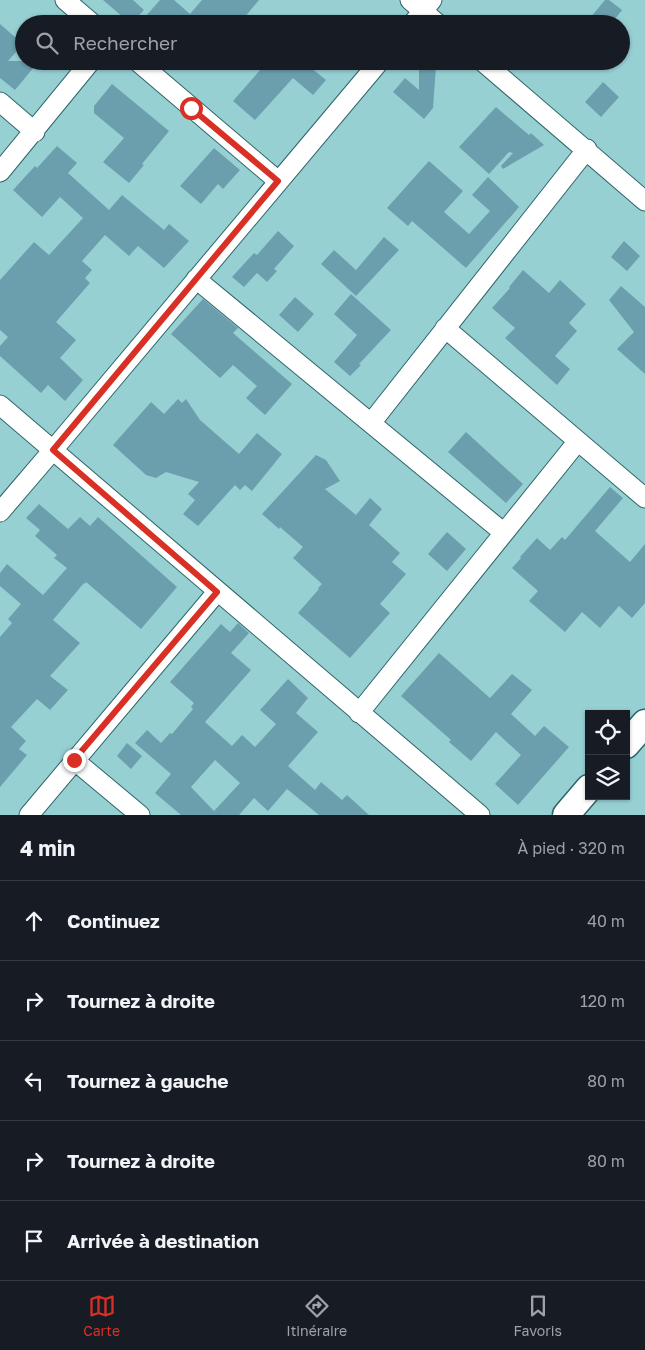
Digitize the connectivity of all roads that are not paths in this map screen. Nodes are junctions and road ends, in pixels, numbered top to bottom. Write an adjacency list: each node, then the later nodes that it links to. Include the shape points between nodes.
1 (65, 0): 2 (street)
2 (82, 15)
3 (84, 70): 8 (street)
4 (148, 70): 11 (street)
5 (372, 70): 11 (street)
6 (493, 70): 9 (street)
7 (0, 102): 8 (street)
8 (34, 132): 10 (street)
9 (587, 149): 12 (street); 14 (street)
10 (0, 172)
11 (278, 181): 13 (street)
12 (645, 201)
13 (196, 279): 16 (street); 18 (street)
14 (445, 328): 16 (street); 17 (street)
15 (0, 405): 18 (street)
16 (371, 423): 21 (street)
17 (578, 441): 19 (street); 21 (street)
18 (53, 450): 20 (street); 22 (street)
19 (645, 498)
20 (0, 512)
21 (504, 533): 23 (street)
22 (217, 592): 23 (street); 26 (street)
23 (359, 713): 30 (street)
24 (645, 723): 25 (street)
25 (630, 740)
26 (74, 760): 28 (street); 29 (street)
27 (585, 793): 31 (street)
28 (29, 815)
29 (140, 815)
30 (480, 815)
31 (566, 815)

